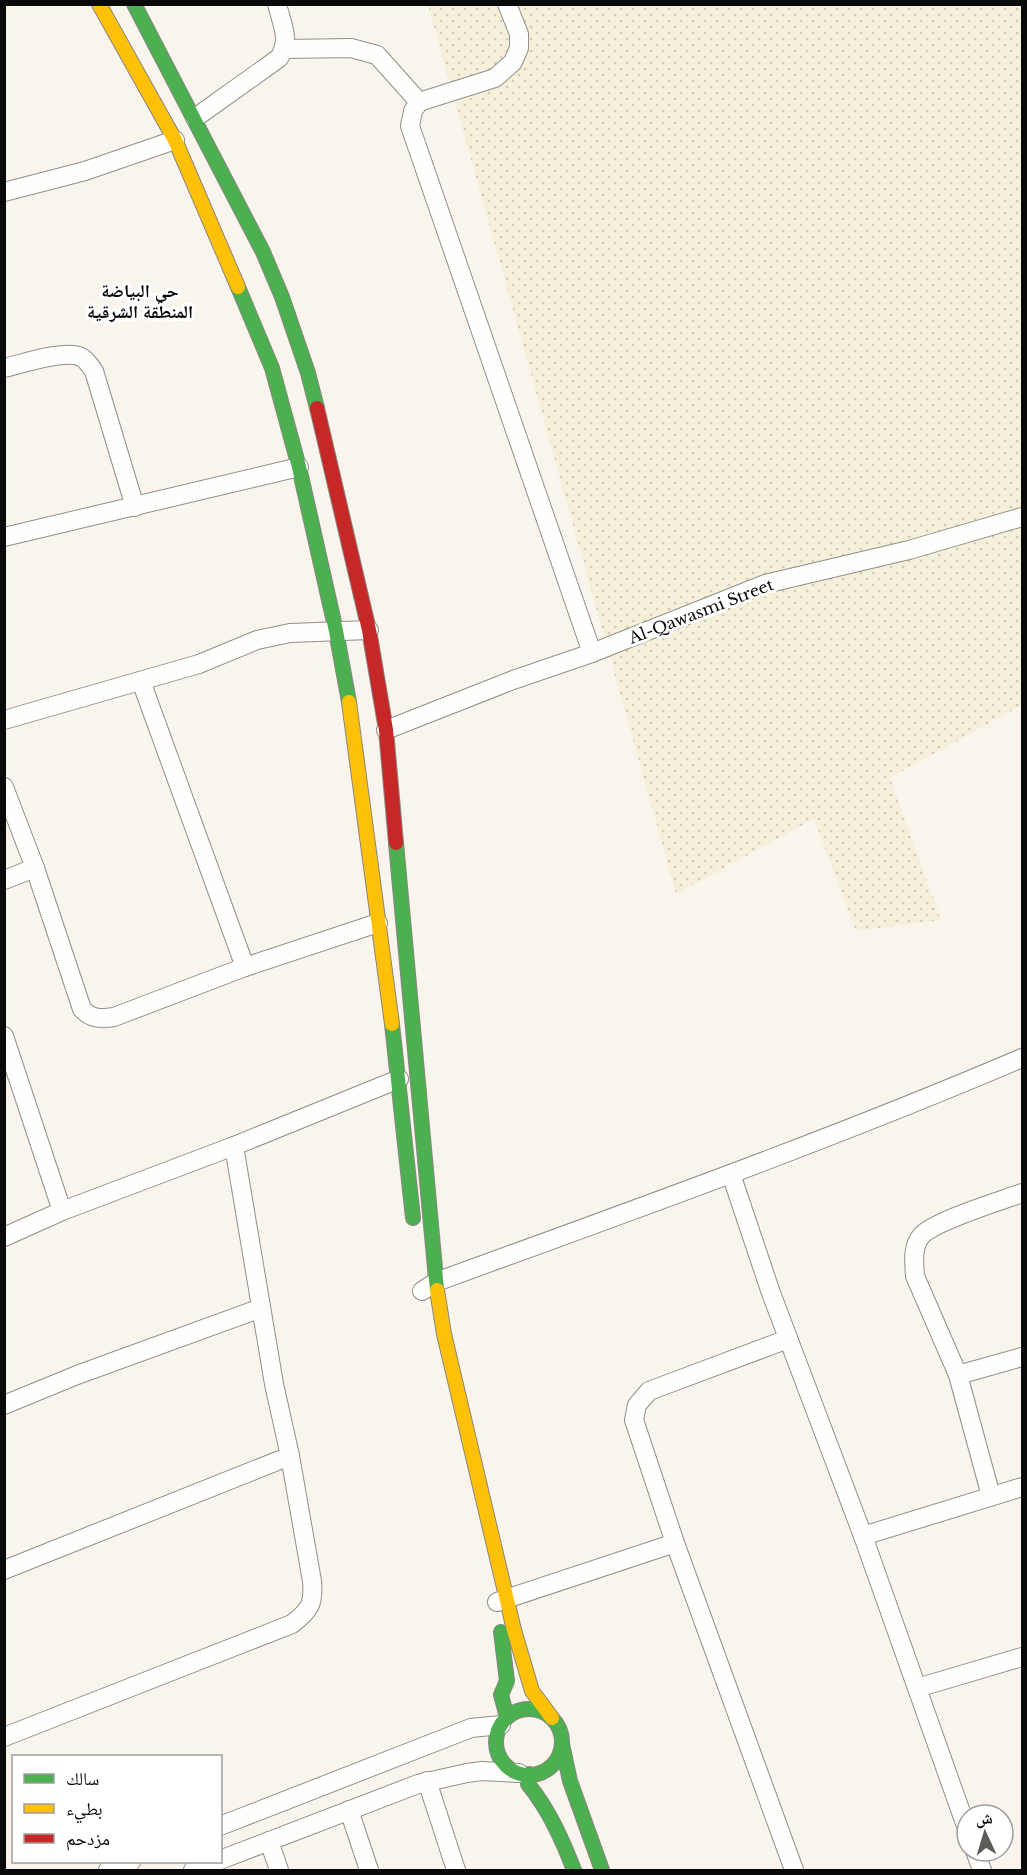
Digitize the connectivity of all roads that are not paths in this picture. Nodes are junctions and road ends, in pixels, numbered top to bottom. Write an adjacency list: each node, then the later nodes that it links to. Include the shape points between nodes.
1 (99, 4): 8 (main road)
2 (134, 4): 7 (main road)
3 (277, 4): 5 (street, via 286,40)
4 (507, 4): 6 (street, via 519,34 513,62 495,78)
5 (284, 49): 6 (street, via 351,48 377,55); 7 (street, via 279,58)
6 (419, 102): 17 (street, via 410,126)
7 (195, 118): 15 (main road, via 263,252 309,373)
8 (174, 140): 9 (street, via 85,171); 11 (main road, via 272,368)
9 (4, 192)
10 (4, 368): 12 (street, via 68,354 87,361 94,371)
11 (299, 467): 12 (street); 16 (main road)
12 (135, 507): 14 (street)
13 (1023, 517): 17 (street, Al-Qawasmi Street, via 909,550 765,584)
14 (4, 537)
15 (369, 630): 16 (street); 20 (main road)
16 (336, 631): 18 (street, via 290,633 257,640 199,664); 23 (main road)
17 (592, 653): 20 (street, Al-Qawasmi Street)
18 (141, 681): 19 (street); 27 (street)
19 (4, 720)
20 (386, 730): 22 (main road)
21 (4, 787): 24 (street)
22 (397, 860): 23 (main road); 37 (main road, via 433,1238)
23 (371, 862): 26 (main road)
24 (35, 868): 25 (street); 27 (street, via 81,1009 87,1016 114,1017)
25 (4, 880)
26 (378, 923): 27 (street); 30 (main road)
27 (245, 968)
28 (4, 1036): 34 (street)
29 (1023, 1058): 32 (street)
30 (399, 1078): 31 (street); 35 (main road)
31 (234, 1146): 34 (street); 38 (street)
32 (731, 1174): 37 (street); 39 (street)
33 (1023, 1193): 41 (street, via 934,1226 921,1236 915,1248 915,1276)
34 (62, 1211): 36 (street)
35 (415, 1229)
36 (4, 1237)
37 (426, 1285): 49 (main road, via 464,1461)
38 (261, 1308): 42 (street); 43 (street)
39 (788, 1339): 46 (street); 47 (street, via 649,1391 637,1405 636,1429)
40 (1023, 1357): 41 (street)
41 (958, 1375): 45 (street)
42 (4, 1405)
43 (290, 1456): 48 (street); 54 (street, via 312,1581 312,1601 307,1612 292,1624)
44 (1023, 1487): 45 (street)
45 (991, 1496): 46 (street)
46 (863, 1536): 51 (street)
47 (675, 1543): 49 (street); 72 (street)
48 (4, 1570)
49 (501, 1601): 52 (main road, via 532,1691); 53 (main road, via 507,1668 501,1695)
50 (1023, 1657): 51 (street)
51 (917, 1688): 58 (street)
52 (552, 1718): 53 (main road, via 534,1709 515,1712); 55 (main road, via 558,1725)
53 (504, 1721): 56 (main road, via 496,1743 498,1753 510,1768); 60 (street, via 471,1728)
54 (4, 1737)
55 (562, 1744): 56 (main road, via 560,1754 547,1769); 71 (main road, via 570,1781)
56 (524, 1774): 57 (street, via 482,1771); 70 (main road, via 550,1816)
57 (427, 1781): 59 (street); 69 (street)
58 (958, 1803)
59 (349, 1810): 61 (street); 68 (street)
60 (222, 1825)
61 (269, 1841): 62 (street); 67 (street)
62 (222, 1859)
63 (128, 1863): 65 (street)
64 (213, 1863): 66 (street)
65 (108, 1870)
66 (193, 1870)
67 (279, 1870)
68 (369, 1870)
69 (456, 1870)
70 (574, 1870)
71 (602, 1870)
72 (794, 1870)

